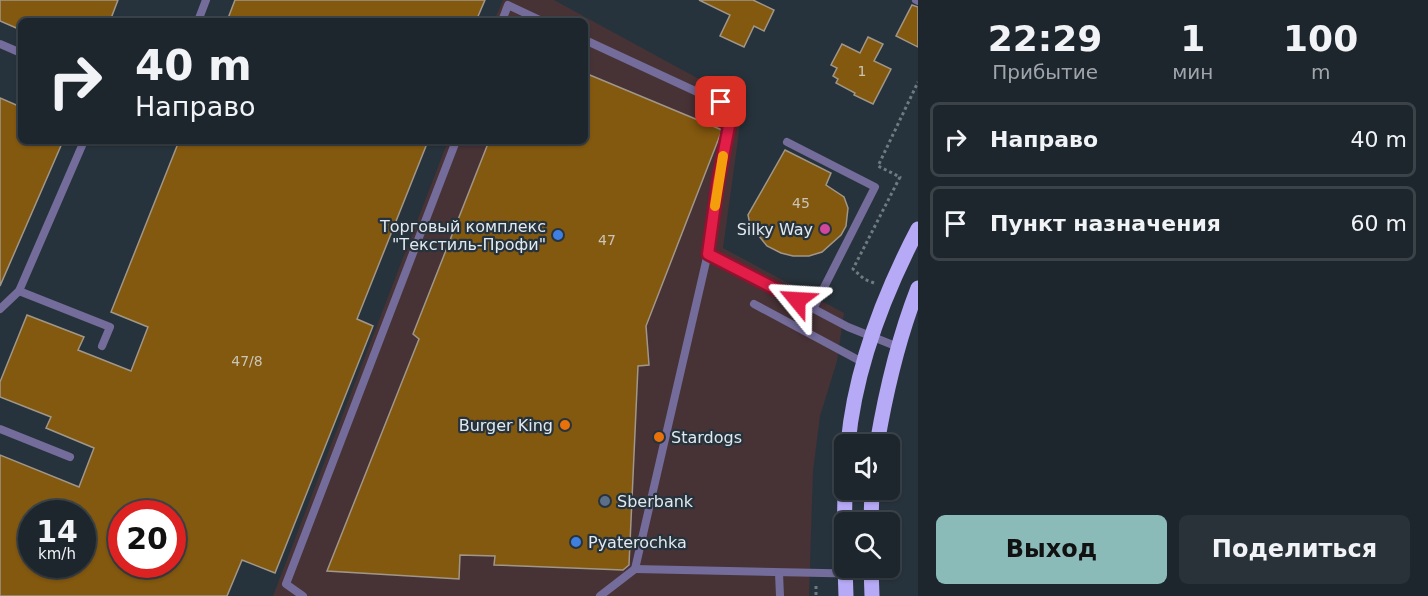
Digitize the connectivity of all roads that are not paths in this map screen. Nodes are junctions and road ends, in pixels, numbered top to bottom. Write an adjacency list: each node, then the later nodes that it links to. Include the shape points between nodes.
1 (206, 0): 3 (lane)
2 (506, 3): 4 (lane); 5 (lane)
3 (199, 18)
4 (503, 18)
5 (536, 18)
6 (588, 41): 13 (lane, via 721,102 730,121)
7 (0, 44): 8 (lane)
8 (18, 51)
9 (787, 142): 18 (lane, via 875,187)
10 (83, 144): 15 (lane)
11 (455, 144): 32 (lane, via 286,584)
12 (918, 230): 19 (main road)
13 (708, 254): 18 (lane); 27 (lane)
14 (918, 288): 21 (main road)
15 (19, 291): 17 (lane); 20 (lane, via 110,327)
16 (754, 304): 22 (lane)
17 (0, 309)
18 (813, 309): 19 (lane)
19 (871, 337): 21 (lane); 22 (main road)
20 (102, 346)
21 (898, 347): 25 (main road)
22 (864, 363): 24 (main road)
23 (0, 429): 26 (lane)
24 (850, 434)
25 (879, 434)
26 (70, 457)
27 (635, 569): 29 (lane); 33 (lane)
28 (834, 570): 29 (lane)
29 (779, 573): 34 (lane)
30 (845, 578): 35 (main road)
31 (871, 578): 36 (main road)
32 (303, 596)
33 (600, 596)
34 (780, 596)
35 (846, 596)
36 (872, 596)

